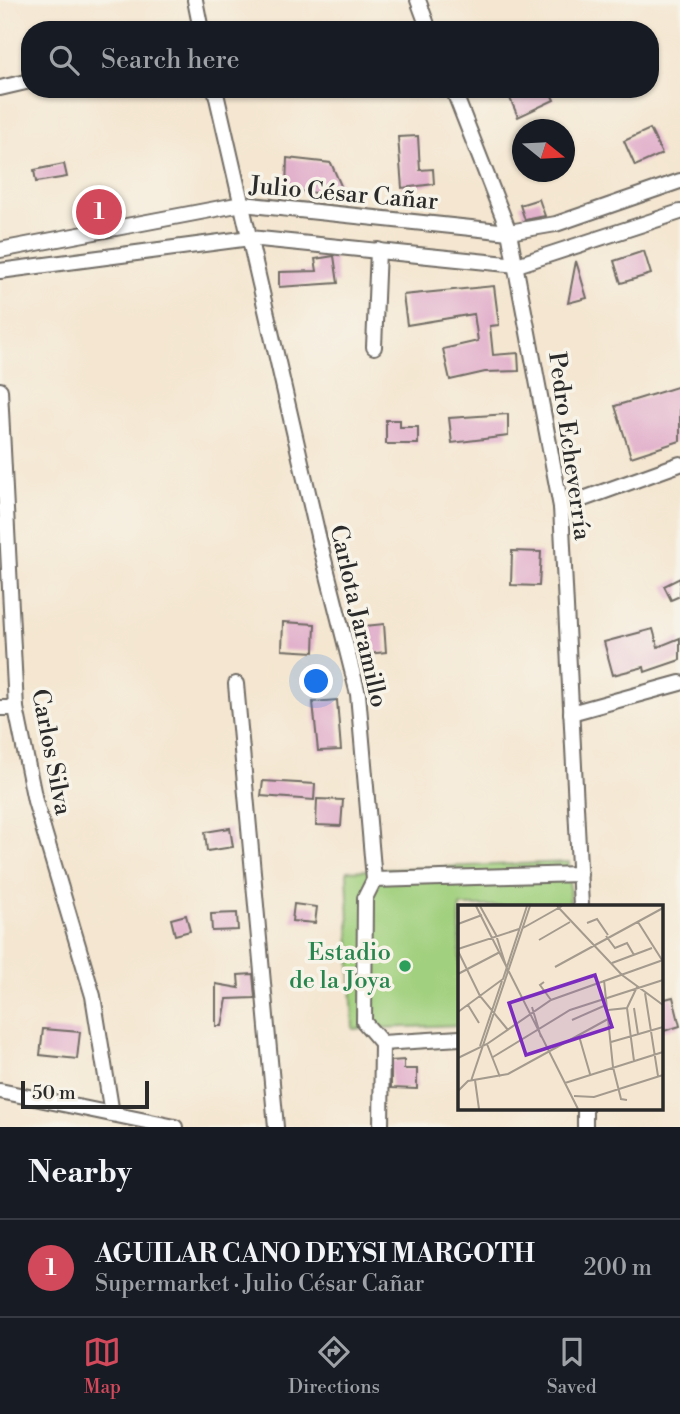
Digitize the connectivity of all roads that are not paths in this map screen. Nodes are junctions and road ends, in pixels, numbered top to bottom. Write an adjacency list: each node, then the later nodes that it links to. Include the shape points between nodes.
1 (195, 0): 3 (street)
2 (418, 0): 4 (street)
3 (199, 21)
4 (426, 21)
5 (21, 83): 6 (street)
6 (0, 88)
7 (217, 98): 10 (street, Carlota Jaramillo)
8 (457, 98): 12 (street, Pedro Echeverría)
9 (680, 181): 12 (street, Julio César Cañar, via 556,223)
10 (242, 204): 12 (street, Julio César Cañar); 13 (street, Carlota Jaramillo); 14 (street, Julio César Cañar)
11 (680, 212): 16 (street)
12 (509, 232): 16 (street, Pedro Echeverría)
13 (250, 238): 15 (street); 17 (street); 28 (street, Carlota Jaramillo, via 358,694)
14 (0, 250)
15 (378, 250): 16 (street); 18 (street)
16 (517, 265): 21 (street, Pedro Echeverría)
17 (0, 271)
18 (374, 348)
19 (0, 390): 25 (street, Carlos Silva)
20 (680, 464): 21 (street)
21 (561, 507): 26 (street, Pedro Echeverría)
22 (680, 683): 26 (street)
23 (236, 684): 35 (street)
24 (0, 708): 25 (street)
25 (16, 708): 33 (street, Carlos Silva, via 35,801 93,996)
26 (571, 713): 27 (street, Pedro Echeverría)
27 (580, 874): 28 (street); 29 (street, Pedro Echeverría)
28 (374, 880): 31 (street, Carlota Jaramillo, via 365,898 364,1022)
29 (581, 905)
30 (458, 1038): 31 (street)
31 (382, 1043): 36 (street)
32 (0, 1091): 33 (street)
33 (112, 1114): 34 (street)
34 (175, 1127)
35 (276, 1127)
36 (381, 1127)

